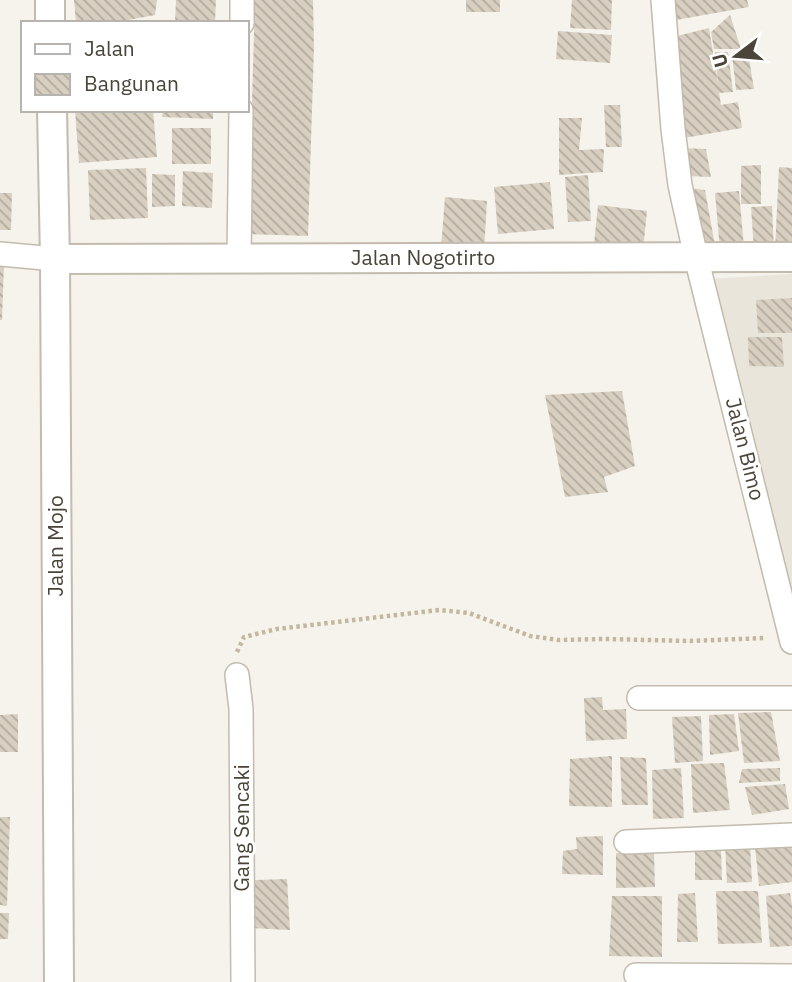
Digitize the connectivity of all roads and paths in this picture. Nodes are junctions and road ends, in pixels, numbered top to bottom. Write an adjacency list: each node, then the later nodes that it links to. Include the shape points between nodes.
1 (50, 0): 4 (street)
2 (242, 0): 5 (street)
3 (663, 0): 9 (street, Jalan Bimo, via 680,185)
4 (50, 21)
5 (242, 21)
6 (52, 112): 12 (street, Jalan Mojo)
7 (241, 112): 11 (street)
8 (0, 254): 12 (street)
9 (696, 257): 10 (street, Jalan Nogotirto); 11 (street, Jalan Nogotirto); 13 (street, Jalan Bimo)
10 (792, 257)
11 (239, 258): 12 (street, Jalan Nogotirto)
12 (55, 259): 22 (street, Jalan Mojo)
13 (786, 591): 14 (street, Jalan Bimo)
14 (791, 639): 15 (path, via 558,640 530,636 469,613 439,610 258,633 244,638 239,646)
15 (237, 675): 23 (street, Gang Sencaki)
16 (639, 698): 17 (street)
17 (792, 698)
18 (792, 835): 19 (street)
19 (626, 842)
20 (636, 975): 21 (street)
21 (792, 976)
22 (59, 982)
23 (243, 982)

